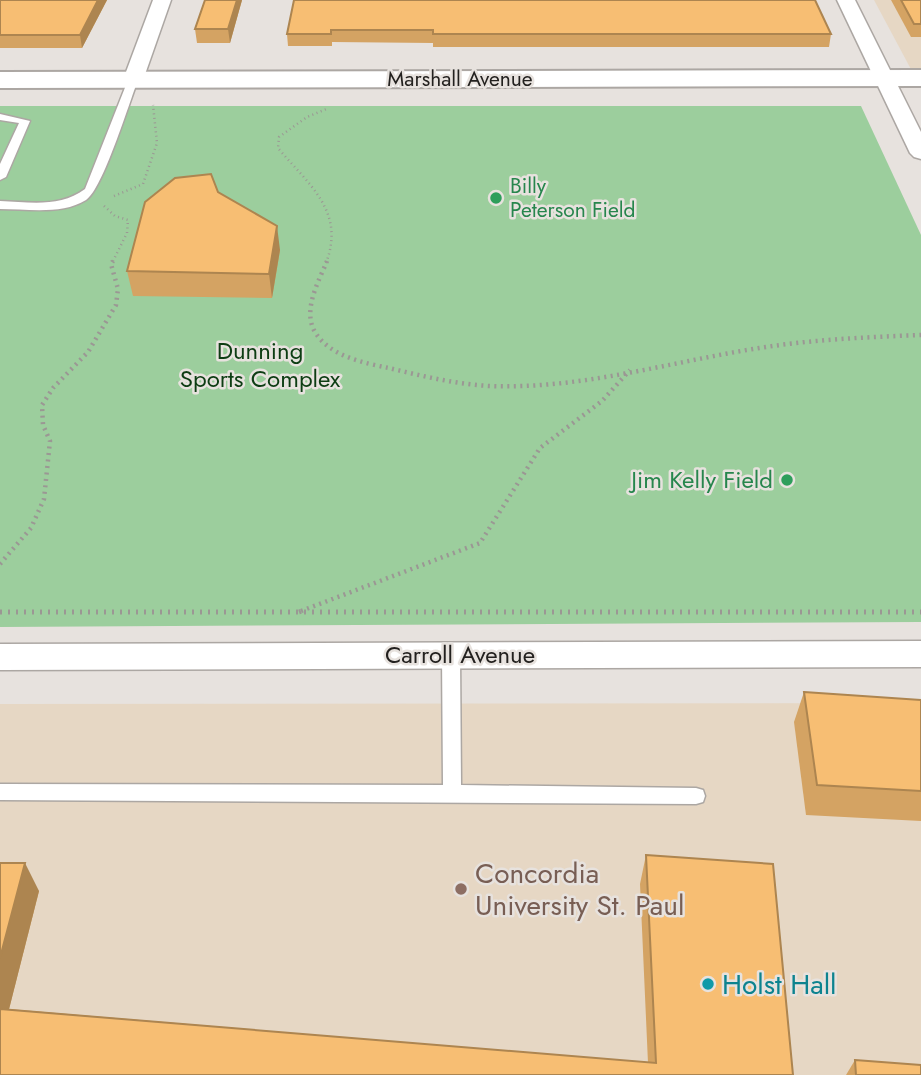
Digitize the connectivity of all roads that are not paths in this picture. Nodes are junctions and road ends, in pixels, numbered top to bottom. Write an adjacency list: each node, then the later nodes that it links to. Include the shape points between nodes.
1 (162, 0): 6 (street)
2 (846, 0): 3 (street)
3 (886, 78): 4 (street, Marshall Avenue); 6 (street, Marshall Avenue); 8 (street)
4 (921, 78)
5 (0, 80): 6 (street, Marshall Avenue)
6 (133, 80): 10 (lane, via 90,191 81,200 64,205)
7 (0, 117): 9 (lane, via 26,121)
8 (921, 153)
9 (0, 177)
10 (0, 205)
11 (451, 654): 12 (street, Carroll Avenue); 13 (street, Carroll Avenue); 15 (lane)
12 (921, 654)
13 (0, 657)
14 (0, 792): 15 (lane)
15 (452, 793): 16 (lane)
16 (696, 796)

